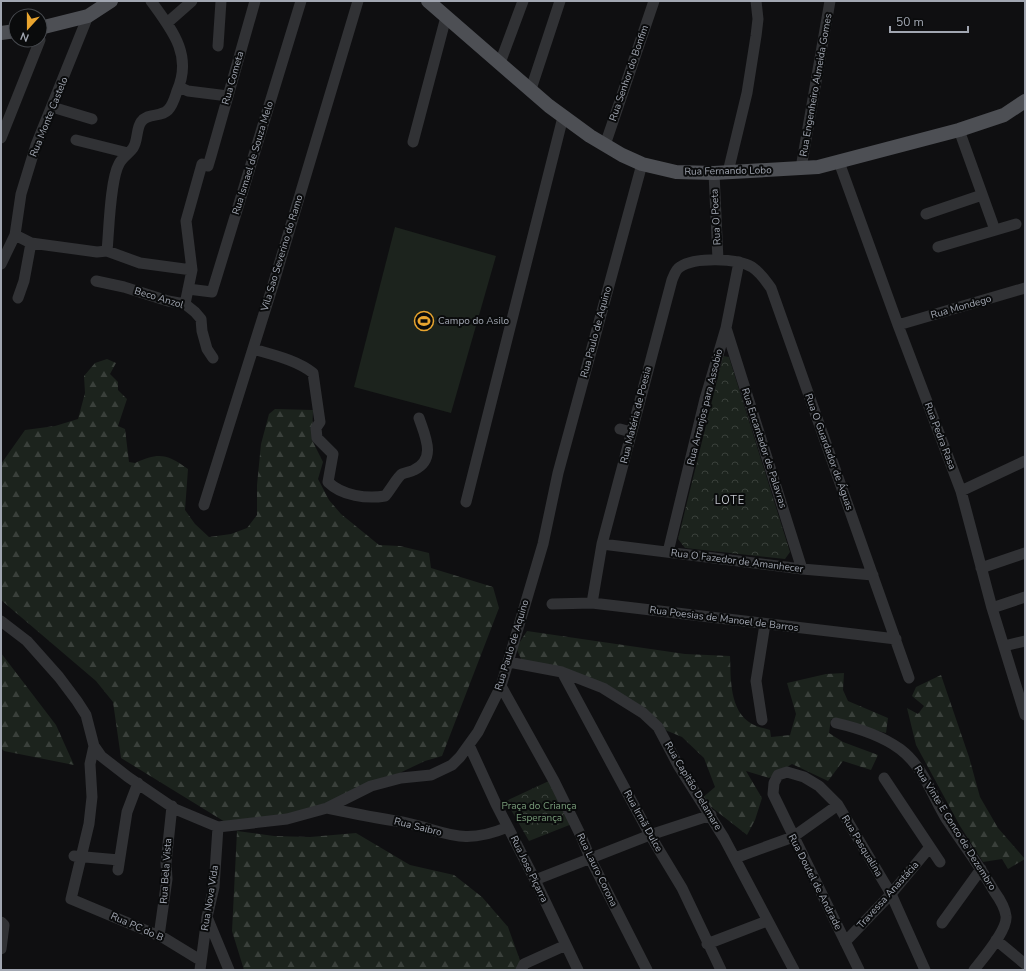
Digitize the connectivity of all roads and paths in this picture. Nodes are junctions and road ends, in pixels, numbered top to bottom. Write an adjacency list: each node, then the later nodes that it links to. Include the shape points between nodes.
1 (111, 1): 14 (main road)
2 (151, 1): 16 (street)
3 (192, 1): 16 (street)
4 (221, 1): 18 (street)
5 (255, 1): 23 (street, Rua Cometa)
6 (301, 1): 53 (street, Rua Ismael de Souza Melo, via 212,292)
7 (358, 1): 58 (street, Vila Sao Severino do Ramo)
8 (428, 1): 15 (main road, Rua Fernando Lobo)
9 (523, 1): 20 (street)
10 (560, 1): 22 (street)
11 (654, 1): 32 (street, Rua Senhor do Bonfim)
12 (756, 1): 37 (street, via 758,19 753,57)
13 (830, 1): 36 (street, Rua Engenheiro Almeida Gomes)
14 (88, 16): 17 (main road); 25 (street, Rua Monte Castelo)
15 (446, 17): 20 (main road, Rua Fernando Lobo); 31 (street)
16 (167, 23): 21 (street, via 182,51 183,66)
17 (48, 30)
18 (218, 46)
19 (35, 48): 29 (street)
20 (500, 63): 22 (main road, Rua Fernando Lobo)
21 (179, 87): 23 (street, via 188,91); 33 (street, via 167,111 150,115 141,122 133,148)
22 (530, 89): 26 (main road, Rua Fernando Lobo)
23 (228, 96): 50 (street, Rua Cometa, via 208,166 202,164 186,221)
24 (1025, 101): 28 (main road, Rua Fernando Lobo, via 1004,115)
25 (52, 107): 27 (street); 43 (street, Rua Monte Castelo, via 36,145 23,187)
26 (563, 117): 32 (main road, Rua Fernando Lobo); 65 (street)
27 (92, 119)
28 (959, 130): 34 (main road, Rua Fernando Lobo); 39 (street)
29 (1, 138)
30 (76, 140): 33 (street)
31 (413, 142)
32 (605, 145): 35 (main road, Rua Fernando Lobo)
33 (128, 153): 46 (street, via 118,164 112,194)
34 (839, 162): 36 (main road, Rua Fernando Lobo); 56 (street, Rua Pedra Rasa)
35 (642, 164): 38 (main road, Rua Fernando Lobo, via 676,172); 82 (street, Rua Paulo de Aquino, via 558,473 543,544)
36 (801, 168): 37 (main road, Rua Fernando Lobo)
37 (728, 172): 38 (main road, Rua Fernando Lobo)
38 (714, 173): 47 (street, Rua O Poeta)
39 (982, 195): 40 (street); 42 (street)
40 (926, 214)
41 (1016, 224): 42 (street)
42 (996, 230): 45 (street)
43 (15, 235): 44 (street); 49 (street, Rua Monte Castelo)
44 (31, 243): 46 (street, via 97,252); 54 (street)
45 (938, 248)
46 (107, 251): 50 (street, via 140,262)
47 (718, 260): 48 (street, Rua O Guardador de Águas); 62 (street, Rua Matéria de Poesia, via 687,263 678,268 672,280)
48 (739, 262): 57 (street, Rua Arranjos para Assobio); 72 (street, Rua O Guardador de Águas, via 763,275 771,288)
49 (1, 264)
50 (192, 270): 53 (street)
51 (96, 282): 55 (street, Beco Anzol)
52 (1025, 288): 56 (street, Rua Mondego)
53 (188, 289): 55 (street)
54 (18, 298)
55 (185, 304): 59 (street, Beco Anzol, via 201,320 207,349)
56 (898, 325): 64 (street, Rua Pedra Rasa)
57 (726, 328): 68 (street, Rua Arranjos para Assobio, via 705,399); 71 (street, Rua Encantador de Palavras)
58 (253, 349): 60 (street, via 282,358 313,373 320,422 316,428 317,438 333,454 328,482 335,490 375,498 385,496 401,474 425,463 428,444); 66 (street, Vila Sao Severino do Ramo)
59 (213, 358)
60 (419, 418)
61 (620, 429): 62 (street)
62 (631, 432): 67 (street, Rua Matéria de Poesia)
63 (1025, 461): 64 (street)
64 (961, 491): 70 (street, Rua Pedra Rasa)
65 (466, 502)
66 (204, 505)
67 (602, 544): 68 (street, Rua O Fazedor de Amanhecer); 74 (street, Rua Matéria de Poesia)
68 (668, 552): 71 (street, Rua O Fazedor de Amanhecer)
69 (1025, 553): 70 (street)
70 (981, 568): 76 (street, Rua Pedra Rasa)
71 (802, 569): 72 (street, Rua O Fazedor de Amanhecer)
72 (873, 575): 79 (street, Rua O Guardador de Águas)
73 (1025, 597): 76 (street)
74 (592, 603): 75 (street, Rua Poesias de Manoel de Barros); 78 (street, Rua Poesias de Manoel de Barros)
75 (552, 604)
76 (992, 608): 81 (street, Rua Pedra Rasa)
77 (1, 621): 91 (street, via 27,641 77,701 86,715)
78 (765, 624): 79 (street, Rua Poesias de Manoel de Barros); 88 (street, via 756,681)
79 (896, 640): 84 (street, Rua O Guardador de Águas)
80 (1025, 641): 81 (street)
81 (1004, 646): 85 (street, Rua Pedra Rasa)
82 (508, 662): 83 (street, Rua Capitão Delamare); 86 (street, Rua Paulo de Aquino)
83 (562, 672): 98 (street, Rua Capitão Delamare, via 603,688 643,713 658,727 678,765); 101 (street, Rua Irmã Dulce)
84 (909, 678)
85 (1020, 684): 87 (street, Rua Pedra Rasa)
86 (501, 686): 90 (street, Rua Paulo de Aquino); 105 (street, Rua Lauro Corona, via 554,781)
87 (1025, 715)
88 (762, 720)
89 (836, 723): 108 (street, Rua Vinte E Conco de Dezembro, via 878,737 900,749 916,764 946,818)
90 (469, 745): 97 (street, Rua Paulo de Aquino, via 452,766 442,771 378,783); 100 (street, Rua Jose Piçarra)
91 (94, 746): 93 (street, via 108,762); 104 (street, via 90,764 92,797 89,824)
92 (884, 778): 103 (street)
93 (138, 783): 96 (street); 104 (street, via 127,812 118,865)
94 (773, 794): 95 (street, Rua Pasqualina, via 778,775 787,772 804,777 819,786); 102 (street, Rua Doutel de Andrade)
95 (838, 805): 102 (street); 110 (street, Rua Pasqualina)
96 (172, 806): 99 (street); 115 (street, Rua Bela Vista)
97 (327, 808): 99 (street, Rua Paulo de Aquino, via 287,819); 100 (street, Rua Saibro, via 403,823 455,837 483,836)
98 (711, 816): 101 (street); 106 (street, Rua Capitão Delamare)
99 (218, 827): 111 (street, Rua Nova Vida, via 214,887)
100 (508, 827): 109 (street, Rua Jose Piçarra)
101 (650, 835): 105 (street); 118 (street, Rua Irmã Dulce, via 682,888)
102 (793, 837): 106 (street); 117 (street, Rua Doutel de Andrade)
103 (930, 847): 107 (street); 110 (street, Travessa Anastácia)
104 (78, 856): 115 (street, Rua PC do B, via 71,899)
105 (590, 858): 109 (street); 126 (street, Rua Lauro Corona)
106 (735, 858): 112 (street, Rua Capitão Delamare)
107 (940, 862)
108 (982, 869): 114 (street); 116 (street, Rua Vinte E Conco de Dezembro, via 1006,916)
109 (535, 880): 119 (street, Rua Jose Piçarra)
110 (891, 894): 117 (street, Travessa Anastácia); 130 (street, Rua Pasqualina)
111 (207, 917): 122 (street, Rua Nova Vida); 123 (street)
112 (767, 921): 118 (street); 128 (street, Rua Capitão Delamare)
113 (1, 922): 120 (street, via 4,925)
114 (942, 923)
115 (160, 936): 122 (street, Rua PC do B)
116 (996, 940): 121 (street); 131 (street, Rua Vinte E Conco de Dezembro)
117 (845, 942): 129 (street, Rua Doutel de Andrade)
118 (707, 944): 127 (street, Rua Irmã Dulce)
119 (566, 946): 124 (street, via 524,964); 125 (street, Rua Jose Piçarra)
120 (1, 949)
121 (1025, 964)
122 (200, 965)
123 (229, 970)
124 (521, 970)
125 (578, 970)
126 (647, 970)
127 (721, 970)
128 (794, 970)
129 (859, 970)
130 (925, 970)
131 (974, 970)

